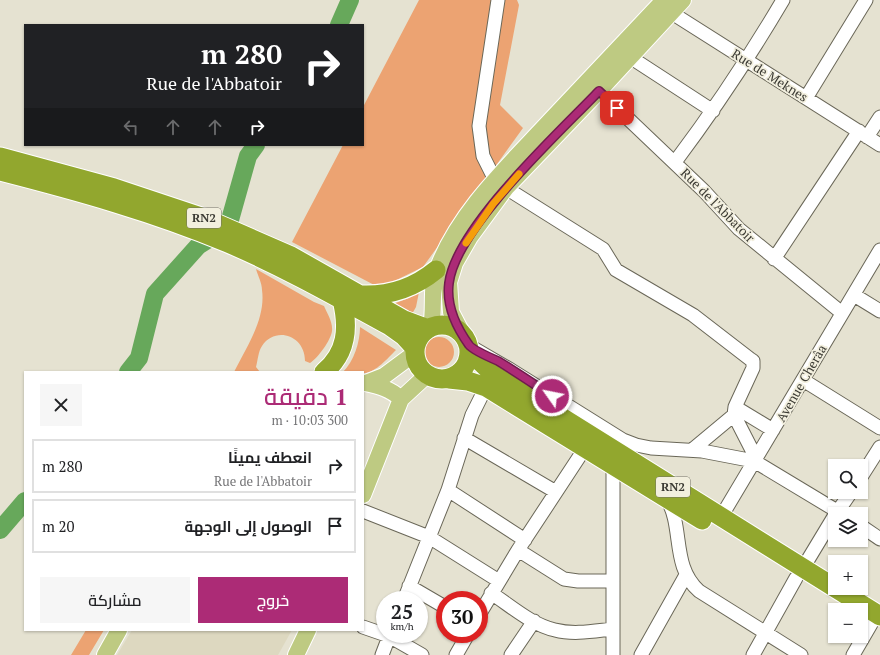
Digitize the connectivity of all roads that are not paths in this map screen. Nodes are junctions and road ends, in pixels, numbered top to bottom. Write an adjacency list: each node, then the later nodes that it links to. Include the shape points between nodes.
1 (498, 0): 17 (street, via 479,126 482,156)
2 (682, 0): 5 (main road)
3 (783, 0): 7 (street)
4 (866, 0): 9 (street)
5 (665, 6): 6 (main road); 7 (street, Rue de Meknes); 17 (main road)
6 (630, 57): 8 (main road); 10 (street)
7 (747, 61): 9 (street, Rue de Meknes); 10 (street)
8 (599, 91): 15 (street, Rue de l'Abbatoir); 17 (main road)
9 (806, 98): 12 (street, Rue de Meknes)
10 (713, 111): 15 (street)
11 (880, 117): 12 (street)
12 (863, 134): 13 (street, Rue de Meknes); 20 (street)
13 (880, 145)
14 (0, 157): 18 (highway, RN2)
15 (675, 162): 20 (street, Rue de l'Abbatoir, via 739,229)
16 (0, 171): 18 (highway, RN2)
17 (500, 184): 22 (main road, via 458,229); 29 (main road, via 451,272 449,302 455,321); 38 (street, via 603,249 616,270 692,315 750,358 754,365)
18 (113, 194): 21 (highway, RN2, via 204,218)
19 (880, 250): 24 (street, Avenue Cherâa)
20 (774, 259): 27 (street, Rue de l'Abbatoir)
21 (288, 263): 23 (highway, RN2); 25 (highway, RN2)
22 (436, 270): 23 (highway, via 407,288 385,294); 28 (main road, via 434,312)
23 (362, 295): 28 (highway, RN2, via 404,320)
24 (854, 295): 26 (street); 27 (street, Avenue Cherâa)
25 (342, 300): 30 (highway, RN2, via 397,331); 31 (highway, via 347,318 346,335 341,352)
26 (880, 311)
27 (842, 313): 34 (street, Avenue Cherâa)
28 (429, 328): 29 (highway, RN2, via 450,326); 30 (highway, via 420,337)
29 (467, 343): 33 (highway, via 469,359 462,372); 44 (street, via 623,440 636,446); 54 (highway, RN2, via 494,375)
30 (415, 350): 32 (highway, RN2, via 417,362); 35 (main road, via 384,376)
31 (325, 371)
32 (427, 375): 33 (highway, RN2); 37 (main road)
33 (449, 379): 36 (highway, RN2, via 468,381)
34 (803, 380): 39 (street); 40 (street, Avenue Cherâa)
35 (365, 383): 37 (main road, via 394,392)
36 (486, 387): 41 (street); 43 (highway, RN2)
37 (401, 399): 49 (main road)
38 (735, 411): 40 (street); 44 (street); 45 (street)
39 (880, 428)
40 (773, 430): 45 (street, Avenue Cherâa)
41 (464, 438): 48 (street); 50 (street)
42 (880, 447): 47 (street)
43 (585, 448): 46 (highway, RN2); 50 (street)
44 (692, 450): 45 (street)
45 (755, 459): 52 (street); 54 (street, Avenue Cherâa)
46 (613, 466): 51 (highway, RN2); 63 (street)
47 (868, 466)
48 (448, 490): 57 (street); 59 (street)
49 (364, 492)
50 (556, 492): 59 (street)
51 (667, 498): 60 (highway, RN2); 61 (street, via 674,512 678,547)
52 (828, 508)
53 (364, 511): 57 (street)
54 (721, 517): 60 (highway, RN2)
55 (828, 528): 60 (street)
56 (868, 531): 58 (street)
57 (429, 537): 62 (street); 64 (street)
58 (880, 539)
59 (522, 545): 62 (street); 63 (street, via 564,579)
60 (800, 573): 69 (highway, RN2); 70 (highway, RN2); 77 (street)
61 (686, 575): 77 (street, via 699,591); 88 (street)
62 (499, 581): 66 (street)
63 (613, 581): 73 (street)
64 (409, 586): 65 (street); 68 (street)
65 (407, 591)
66 (491, 593): 67 (street); 71 (street)
67 (488, 598)
68 (436, 602)
69 (839, 603)
70 (875, 619): 91 (street)
71 (534, 621): 73 (street, via 554,630 568,632); 87 (street)
72 (364, 627): 76 (street)
73 (613, 629): 81 (street)
74 (119, 631): 82 (main road)
75 (308, 631): 83 (main road)
76 (376, 631)
77 (766, 633): 89 (street); 90 (street)
78 (387, 643): 84 (street)
79 (403, 643): 85 (street)
80 (463, 643): 86 (street)
81 (615, 654)
82 (105, 655)
83 (296, 655)
84 (382, 655)
85 (422, 655)
86 (456, 655)
87 (511, 655)
88 (641, 655)
89 (753, 655)
90 (801, 655)
91 (853, 655)

